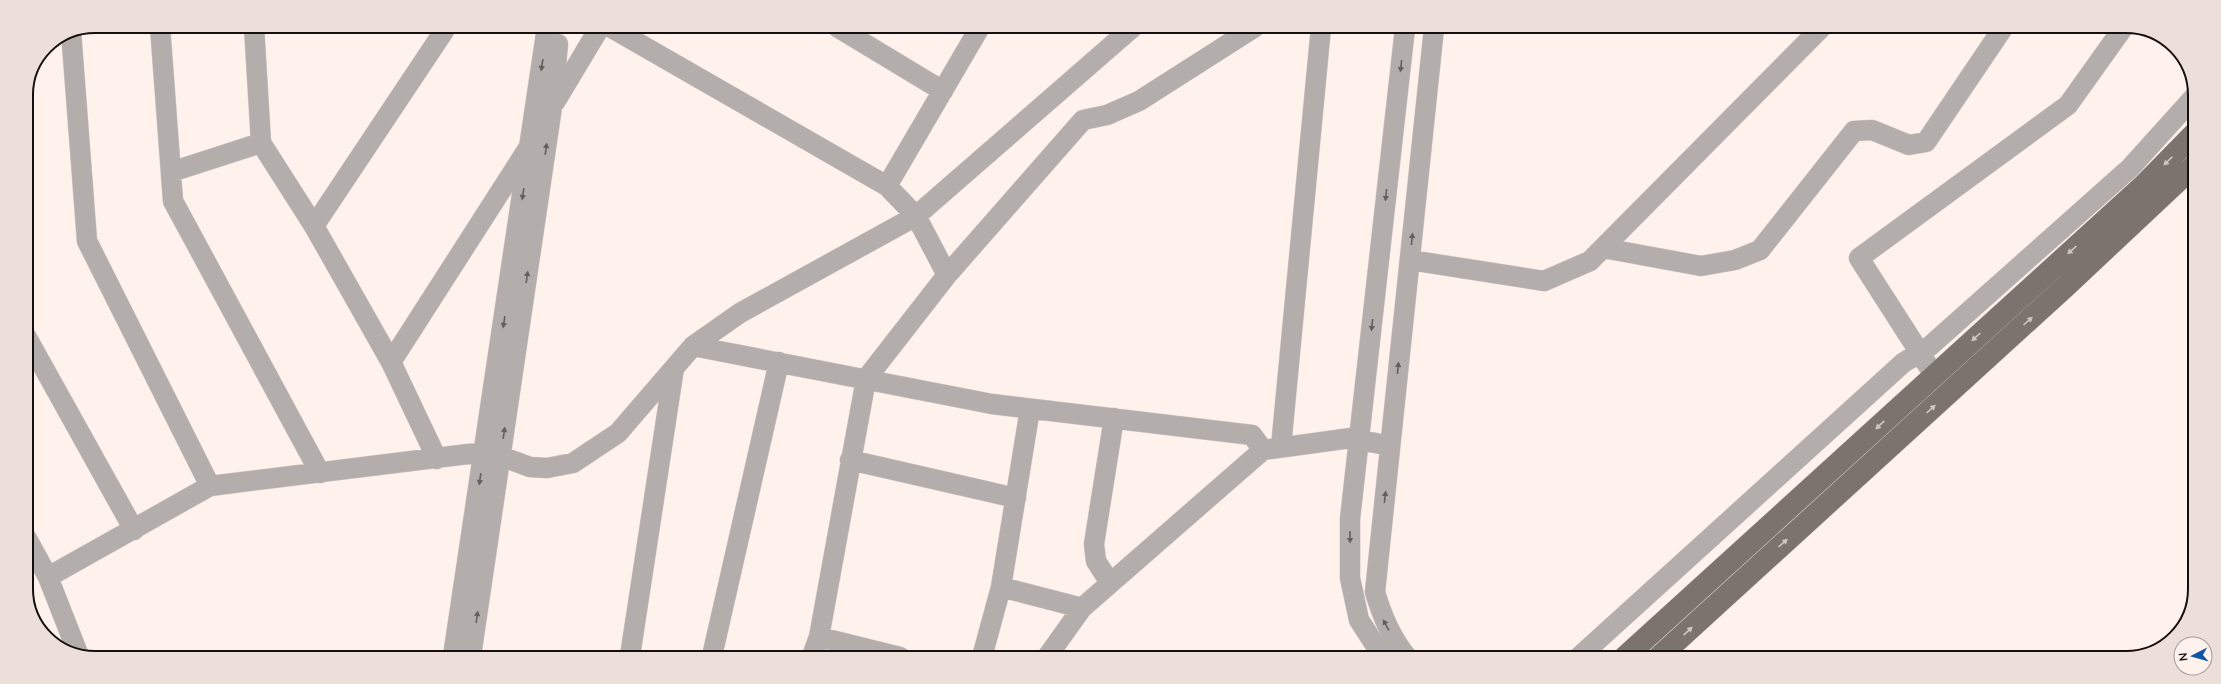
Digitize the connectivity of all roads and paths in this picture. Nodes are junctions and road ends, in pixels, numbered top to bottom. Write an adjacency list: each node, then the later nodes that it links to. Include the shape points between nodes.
1 (161, 33): 26 (street)
2 (254, 33): 23 (street)
3 (442, 33): 29 (street)
4 (546, 33): 24 (street, one-way to 24)
5 (559, 33): 21 (street)
6 (596, 33): 21 (street)
7 (620, 33): 27 (street)
8 (847, 33): 19 (street)
9 (977, 33): 19 (street)
10 (1125, 33): 28 (street)
11 (1246, 33): 32 (street, via 1139,101 1106,115 1083,120)
12 (1320, 33): 45 (street)
13 (1404, 33): 43 (street, one-way to 43)
14 (1433, 33): 31 (street, one-way to 14)
15 (1816, 33): 30 (street)
16 (2000, 33): 30 (street, via 1926,142 1909,145 1872,130 1854,131 1760,250 1735,260 1701,266)
17 (2119, 33): 35 (street, via 2068,105 1859,258)
18 (72, 38): 50 (street, via 87,241)
19 (943, 91): 27 (street)
20 (2188, 104): 35 (street, via 2130,168)
21 (552, 107): 46 (street, one-way to 21)
22 (2188, 140): 39 (main road, one-way to 39, via 2143,186)
23 (262, 143): 26 (street); 29 (street)
24 (530, 145): 36 (street); 46 (street, one-way to 46)
25 (2188, 171): 72 (main road, one-way to 25, via 2066,286)
26 (171, 172): 49 (street, via 173,201)
27 (887, 186): 28 (street)
28 (916, 216): 32 (street); 33 (street, via 740,313)
29 (314, 226): 36 (street)
30 (1603, 248): 31 (street, via 1590,261 1544,281)
31 (1410, 260): 44 (street, one-way to 31)
32 (947, 275): 40 (street)
33 (692, 346): 37 (street); 38 (street)
34 (33, 349): 52 (street)
35 (1919, 353): 39 (street); 70 (street, via 1902,363)
36 (390, 362): 47 (street)
37 (779, 362): 40 (street); 63 (street)
38 (674, 368): 46 (street, via 618,433 573,463 547,468 530,467); 62 (street)
39 (1934, 375): 71 (main road, one-way to 71)
40 (866, 379): 41 (street); 48 (street)
41 (1030, 409): 42 (street); 51 (street)
42 (1114, 418): 45 (street, via 1252,435); 55 (street, via 1094,544 1096,561)
43 (1359, 440): 44 (street); 45 (street, via 1350,438); 68 (street, one-way to 68, via 1350,519 1350,578 1359,620)
44 (1390, 446): 69 (street, one-way to 44, via 1381,615 1375,592)
45 (1272, 449): 55 (street)
46 (492, 454): 47 (street); 60 (street, one-way to 60); 61 (street, one-way to 46)
47 (437, 459): 49 (street)
48 (850, 460): 51 (street); 58 (street)
49 (320, 473): 50 (street)
50 (210, 486): 52 (street)
51 (1016, 498): 56 (street)
52 (134, 530): 54 (street)
53 (33, 550): 54 (street)
54 (48, 577): 59 (street)
55 (1110, 583): 57 (street)
56 (1001, 587): 57 (street); 66 (street)
57 (1082, 608): 67 (street)
58 (819, 637): 64 (street); 65 (street)
59 (76, 648)
60 (454, 651)
61 (472, 651)
62 (631, 651)
63 (713, 651)
64 (814, 651)
65 (876, 651)
66 (984, 651)
67 (1051, 651)
68 (1379, 651)
69 (1402, 651)
70 (1586, 651)
71 (1632, 651)
72 (1666, 651)

